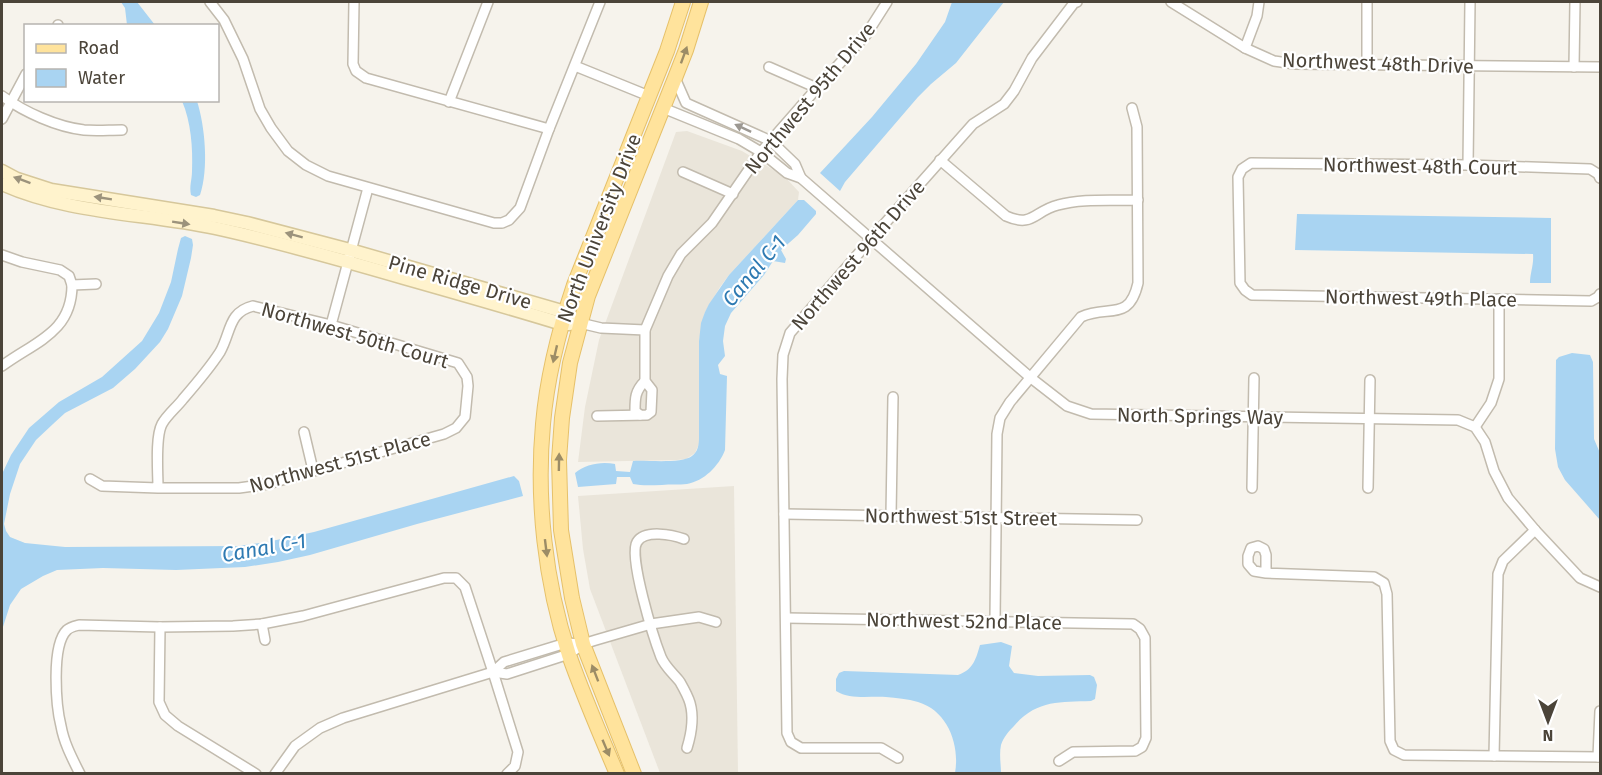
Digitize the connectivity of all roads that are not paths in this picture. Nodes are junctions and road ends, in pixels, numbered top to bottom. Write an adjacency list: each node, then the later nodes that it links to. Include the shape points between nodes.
1 (210, 2): 44 (street, via 224,20 243,59 260,110 288,151 328,176)
2 (354, 2): 27 (street, via 356,71 366,78)
3 (488, 2): 27 (street)
4 (600, 2): 17 (street)
5 (683, 2): 15 (main road, North University Drive)
6 (701, 2): 23 (main road, North University Drive, one-way to 6)
7 (1075, 2): 37 (street, Northwest 96th Drive, via 1032,58 1004,104 973,124)
8 (1171, 2): 14 (street, Northwest 48th Drive)
9 (1259, 2): 14 (street)
10 (1367, 2): 16 (street)
11 (1470, 2): 19 (street)
12 (1575, 2): 20 (street)
13 (883, 3): 24 (street, Northwest 95th Drive, via 866,35)
14 (1245, 48): 16 (street, Northwest 48th Drive, via 1274,61 1295,64)
15 (662, 63): 26 (main road, North University Drive); 29 (main road)
16 (1367, 64): 19 (street, Northwest 48th Drive)
17 (575, 66): 26 (street); 32 (street)
18 (769, 67): 24 (street)
19 (1469, 67): 20 (street, Northwest 48th Drive); 38 (street)
20 (1574, 67): 21 (street, Northwest 48th Drive)
21 (1600, 67)
22 (24, 78): 28 (street)
23 (675, 78): 29 (main road, North University Drive); 34 (street, North Springs Way, one-way to 23, via 686,103)
24 (817, 88): 34 (street, Northwest 95th Drive)
25 (2, 96): 28 (street)
26 (650, 96): 35 (main road, via 654,113 645,138); 55 (main road, North University Drive)
27 (449, 102): 32 (street)
28 (10, 103): 31 (street); 33 (street, via 55,123 84,130)
29 (663, 108): 35 (main road, North University Drive); 36 (street, North Springs Way)
30 (1132, 108): 46 (street, via 1137,127)
31 (2, 118)
32 (549, 129): 44 (street, via 520,208 502,223)
33 (122, 130)
34 (771, 141): 36 (street, Northwest 95th Drive); 42 (street, North Springs Way, via 795,164)
35 (647, 149): 56 (main road, North University Drive)
36 (761, 152): 42 (street, North Springs Way, via 787,173); 45 (street, Northwest 95th Drive)
37 (940, 160): 46 (street, via 1016,221 1027,221 1070,201); 47 (street, Northwest 96th Drive)
38 (1468, 165): 41 (street, Northwest 48th Court, via 1590,169); 52 (street, Northwest 48th Court, via 1251,163 1238,177 1240,283)
39 (2, 171): 49 (street, Pine Ridge Drive, one-way to 39, via 247,223 51,190)
40 (683, 172): 45 (street, Northwest 95th Drive)
41 (1599, 176)
42 (801, 178): 47 (street, North Springs Way)
43 (2, 184): 49 (street, Pine Ridge Drive, one-way to 49, via 76,207 213,228)
44 (368, 188): 49 (street)
45 (733, 194): 58 (street, Northwest 95th Drive, via 712,223 681,254)
46 (1138, 200): 61 (street, via 1135,295 1118,311 1091,312 1081,317)
47 (871, 239): 61 (street, North Springs Way); 77 (street, Northwest 96th Drive, via 790,333 783,355)
48 (2, 255): 51 (street, via 60,270 69,276)
49 (349, 256): 55 (street, Pine Ridge Drive); 57 (street)
50 (96, 284): 51 (street)
51 (72, 285): 59 (street, via 63,323)
52 (1245, 290): 54 (street, Northwest 49th Place, via 1252,295)
53 (1599, 296): 54 (street, Northwest 49th Place, via 1591,301)
54 (1499, 299): 70 (street, via 1499,379 1491,403)
55 (564, 318): 56 (street, Pine Ridge Drive); 93 (main road, North University Drive, one-way to 93, via 543,422 541,493 550,578)
56 (580, 324): 58 (street); 92 (main road, North University Drive, one-way to 56, via 566,570 559,491 562,418)
57 (331, 325): 60 (street, Northwest 50th Court, via 458,363); 74 (street, Northwest 50th Court, via 253,306 238,312 221,350 163,422 159,433)
58 (645, 330): 64 (street, Northwest 95th Drive)
59 (2, 366)
60 (463, 370): 72 (street, Northwest 51st Place, via 468,386 465,417 456,428)
61 (1031, 378): 68 (street, North Springs Way, via 1066,406 1091,414); 79 (street, via 1000,417)
62 (1254, 378): 68 (street)
63 (1370, 380): 69 (street)
64 (645, 381): 66 (street, Northwest 95th Drive, via 635,400 635,411); 66 (street, Northwest 95th Drive, via 652,390 651,412)
65 (892, 397): 78 (street)
66 (640, 415): 67 (street)
67 (597, 416)
68 (1253, 417): 69 (street, North Springs Way); 75 (street)
69 (1369, 418): 70 (street, North Springs Way, via 1458,420); 76 (street)
70 (1474, 427): 81 (street, via 1485,442 1508,498)
71 (304, 432): 72 (street)
72 (313, 470): 74 (street, Northwest 51st Place, via 240,488)
73 (90, 479): 74 (street, Northwest 51st Place, via 102,486)
74 (158, 488)
75 (1252, 488)
76 (1368, 488)
77 (784, 514): 78 (street, Northwest 51st Street); 85 (street, Northwest 96th Drive)
78 (891, 515): 79 (street, Northwest 51st Street)
79 (997, 518): 80 (street, Northwest 51st Street); 86 (street)
80 (1137, 520)
81 (1535, 530): 84 (street, via 1580,578); 99 (street, via 1503,561 1498,574)
82 (684, 539): 89 (street, via 670,534 645,535 637,542 637,568)
83 (1266, 573): 99 (street, via 1374,577 1384,583 1390,741 1394,750 1404,755)
84 (1600, 587)
85 (786, 618): 86 (street, Northwest 52nd Place); 101 (street, Northwest 96th Drive, via 787,734 791,742 801,748 881,748)
86 (995, 621): 102 (street, Northwest 52nd Place, via 1133,624 1145,638 1146,738 1142,747 1135,751 1073,752)
87 (716, 622): 89 (street, via 699,617)
88 (262, 624): 90 (street); 91 (street); 96 (street, via 456,578 465,587)
89 (651, 624): 92 (street); 98 (street, via 662,658 691,706)
90 (160, 627): 103 (street, via 79,625 68,629 61,639 57,701 61,727); 104 (street, via 159,702 165,715)
91 (265, 639)
92 (584, 644): 93 (street); 108 (main road, North University Drive, one-way to 92)
93 (568, 649): 94 (street); 95 (street); 107 (main road, North University Drive, one-way to 107)
94 (525, 656): 95 (street); 96 (street, via 504,662)
95 (529, 667): 96 (street, via 507,674)
96 (493, 672): 105 (street, via 320,728 295,746); 106 (street, via 518,752 515,766)
97 (1600, 711): 100 (street)
98 (687, 748)
99 (1494, 756): 100 (street)
100 (1599, 757)
101 (898, 758)
102 (1059, 761)
103 (80, 774)
104 (256, 774)
105 (275, 774)
106 (507, 774)
107 (617, 774)
108 (634, 774)

